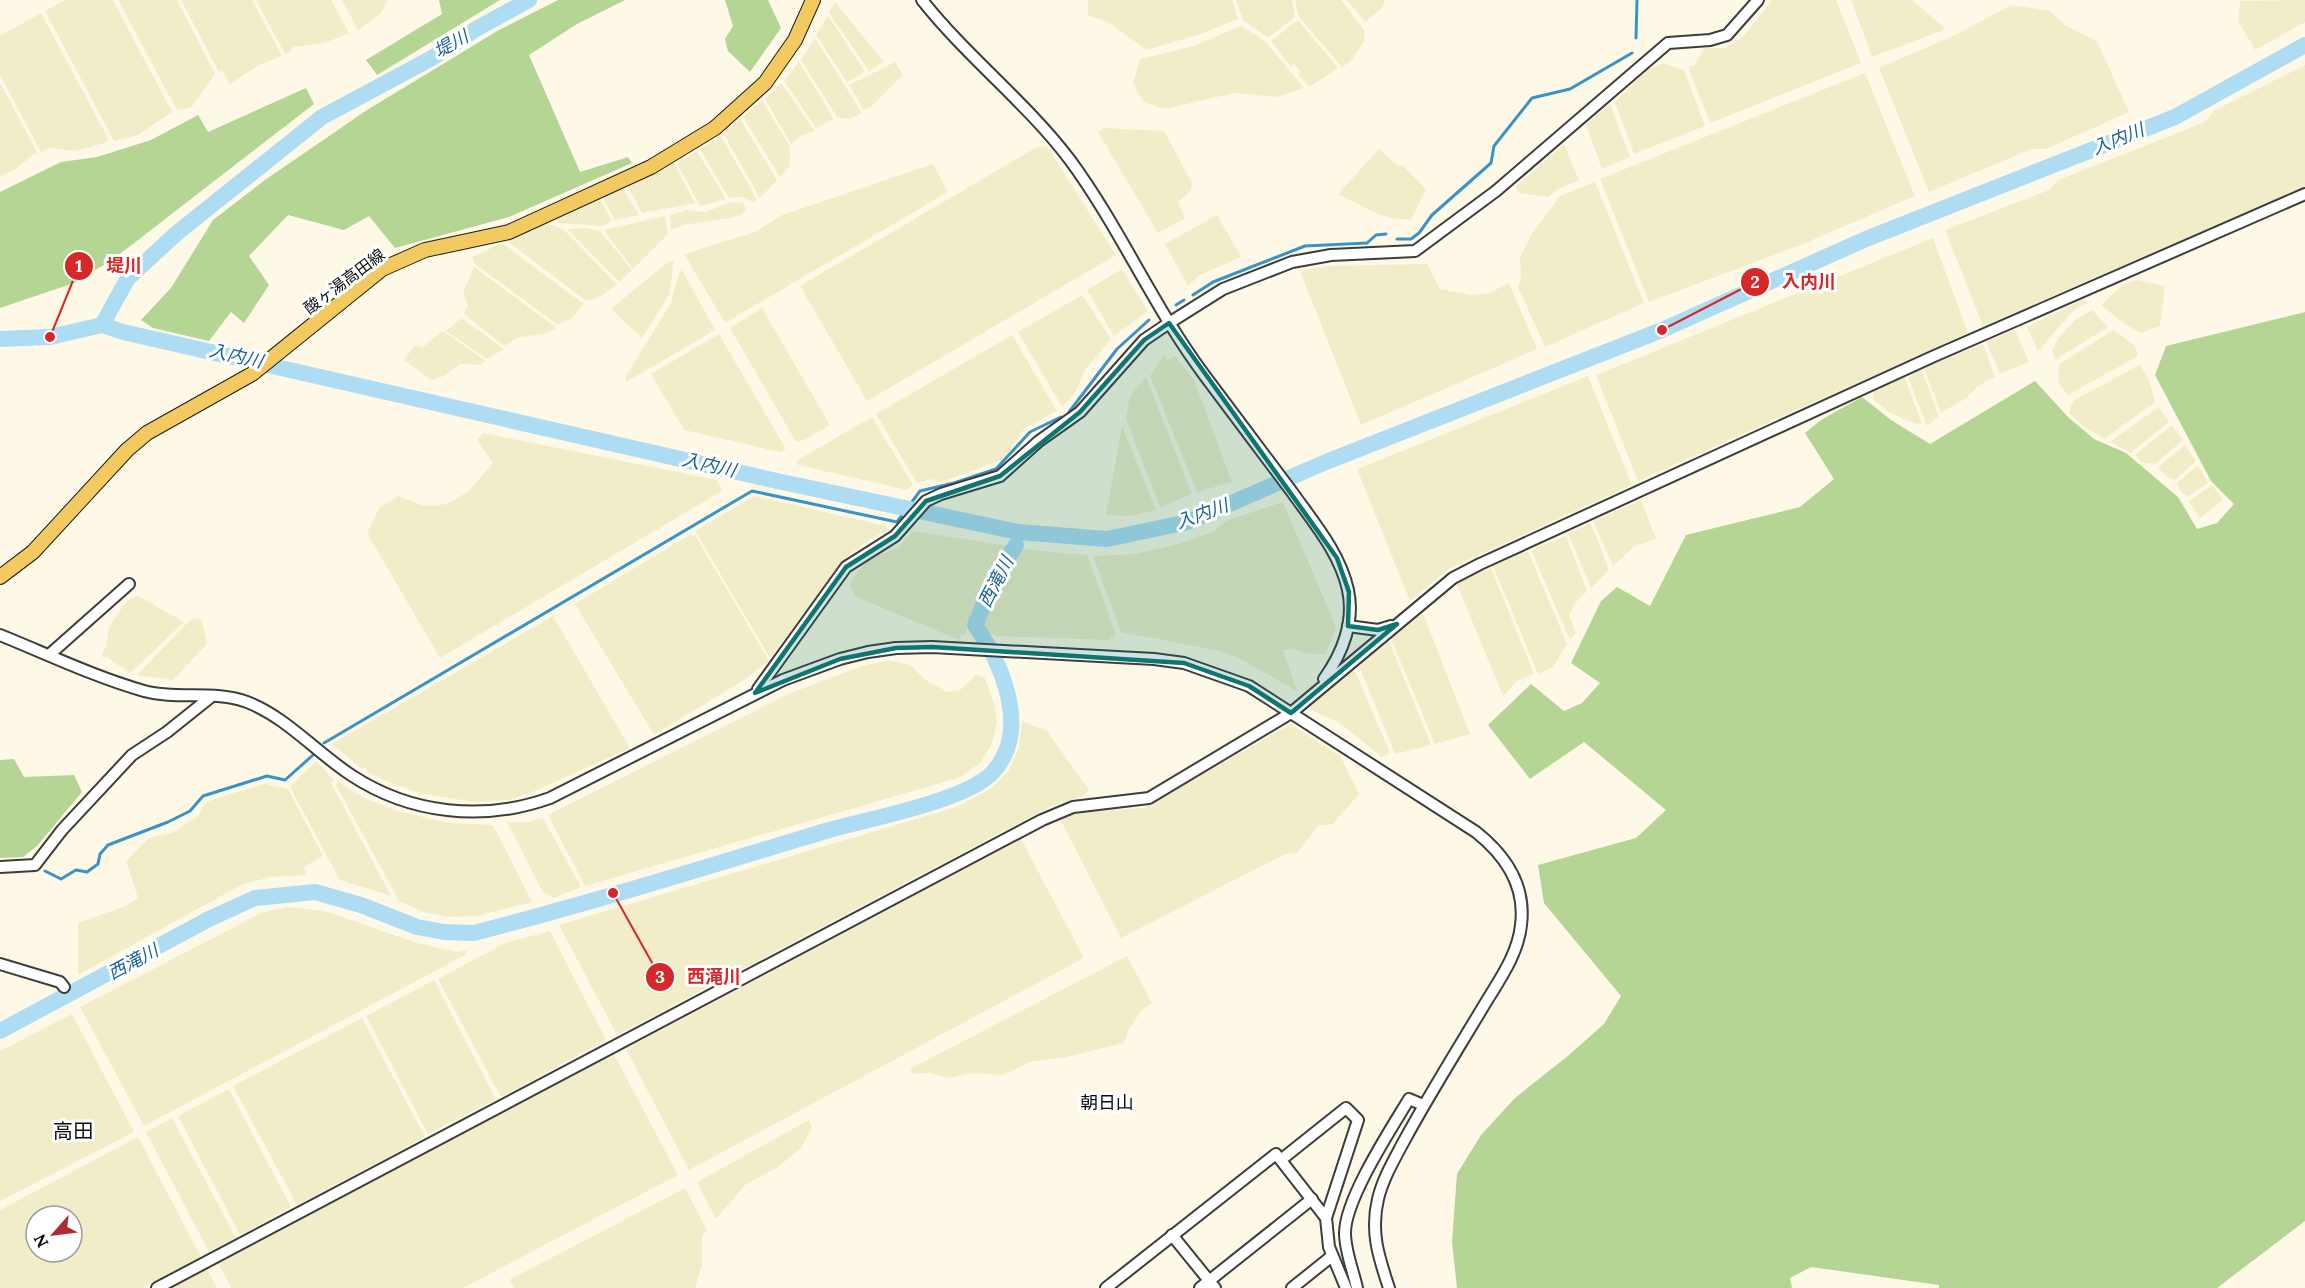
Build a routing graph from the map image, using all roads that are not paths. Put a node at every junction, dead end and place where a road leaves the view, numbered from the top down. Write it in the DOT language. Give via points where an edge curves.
graph roads {
  1 [pos="813,0"];
  2 [pos="922,0"];
  3 [pos="1758,0"];
  4 [pos="2305,194"];
  5 [pos="1169,323"];
  6 [pos="0,577"];
  7 [pos="129,584"];
  8 [pos="1397,624"];
  9 [pos="1348,626"];
  10 [pos="0,635"];
  11 [pos="50,655"];
  12 [pos="755,693"];
  13 [pos="1314,693"];
  14 [pos="212,696"];
  15 [pos="1291,713"];
  16 [pos="0,867"];
  17 [pos="0,964"];
  18 [pos="64,987"];
  19 [pos="1423,1105"];
  20 [pos="1282,1159"];
  21 [pos="1312,1199"];
  22 [pos="1326,1218"];
  23 [pos="1172,1235"];
  24 [pos="1332,1256"];
  25 [pos="1212,1284"];
  26 [pos="157,1288"];
  27 [pos="1106,1288"];
  28 [pos="1200,1288"];
  29 [pos="1292,1288"];
  30 [pos="1346,1288"];
  31 [pos="1357,1288"];
  32 [pos="1389,1288"];
  1 -- 6 [label="main road, 酸ヶ湯高田線" via="795,40 765,83 738,110 680,152 509,231 425,250 382,270 252,374 147,433 33,552"];
  2 -- 5 [label="street" via="1048,133 1071,163"];
  3 -- 5 [label="street" via="1727,35 1668,43 1496,191 1415,251 1331,255 1292,262 1223,289"];
  4 -- 8 [label="street" via="1932,357 1480,564 1453,578"];
  5 -- 9 [label="street" via="1337,558 1349,592"];
  5 -- 12 [label="street" via="1144,340 1080,412 1000,476 926,501 895,536 846,567"];
  7 -- 11 [label="street"];
  8 -- 9 [label="street" via="1378,630"];
  8 -- 13 [label="street"];
  9 -- 13 [label="street" via="1341,653"];
  10 -- 11 [label="street"];
  11 -- 14 [label="street" via="144,691"];
  12 -- 14 [label="street" via="550,798 472,813 435,809 387,794 351,775 260,708"];
  12 -- 15 [label="street" via="868,652 896,648 1005,650 1184,663 1249,686"];
  13 -- 15 [label="street"];
  14 -- 16 [label="street" via="132,755 34,866"];
  15 -- 19 [label="street" via="1476,832 1500,854 1516,884 1522,916 1516,949"];
  15 -- 26 [label="street" via="1149,798 1073,807 1042,820"];
  17 -- 18 [label="street" via="60,981"];
  19 -- 31 [label="street" via="1409,1099 1348,1216 1346,1244"];
  19 -- 32 [label="street" via="1384,1180 1376,1208 1376,1247"];
  20 -- 21 [label="street"];
  20 -- 22 [label="street" via="1346,1108 1358,1120"];
  20 -- 23 [label="street" via="1276,1154"];
  21 -- 22 [label="street"];
  21 -- 25 [label="street"];
  22 -- 24 [label="street"];
  23 -- 25 [label="street"];
  23 -- 27 [label="street"];
  24 -- 29 [label="street"];
  24 -- 30 [label="street"];
  25 -- 28 [label="street"];
}
